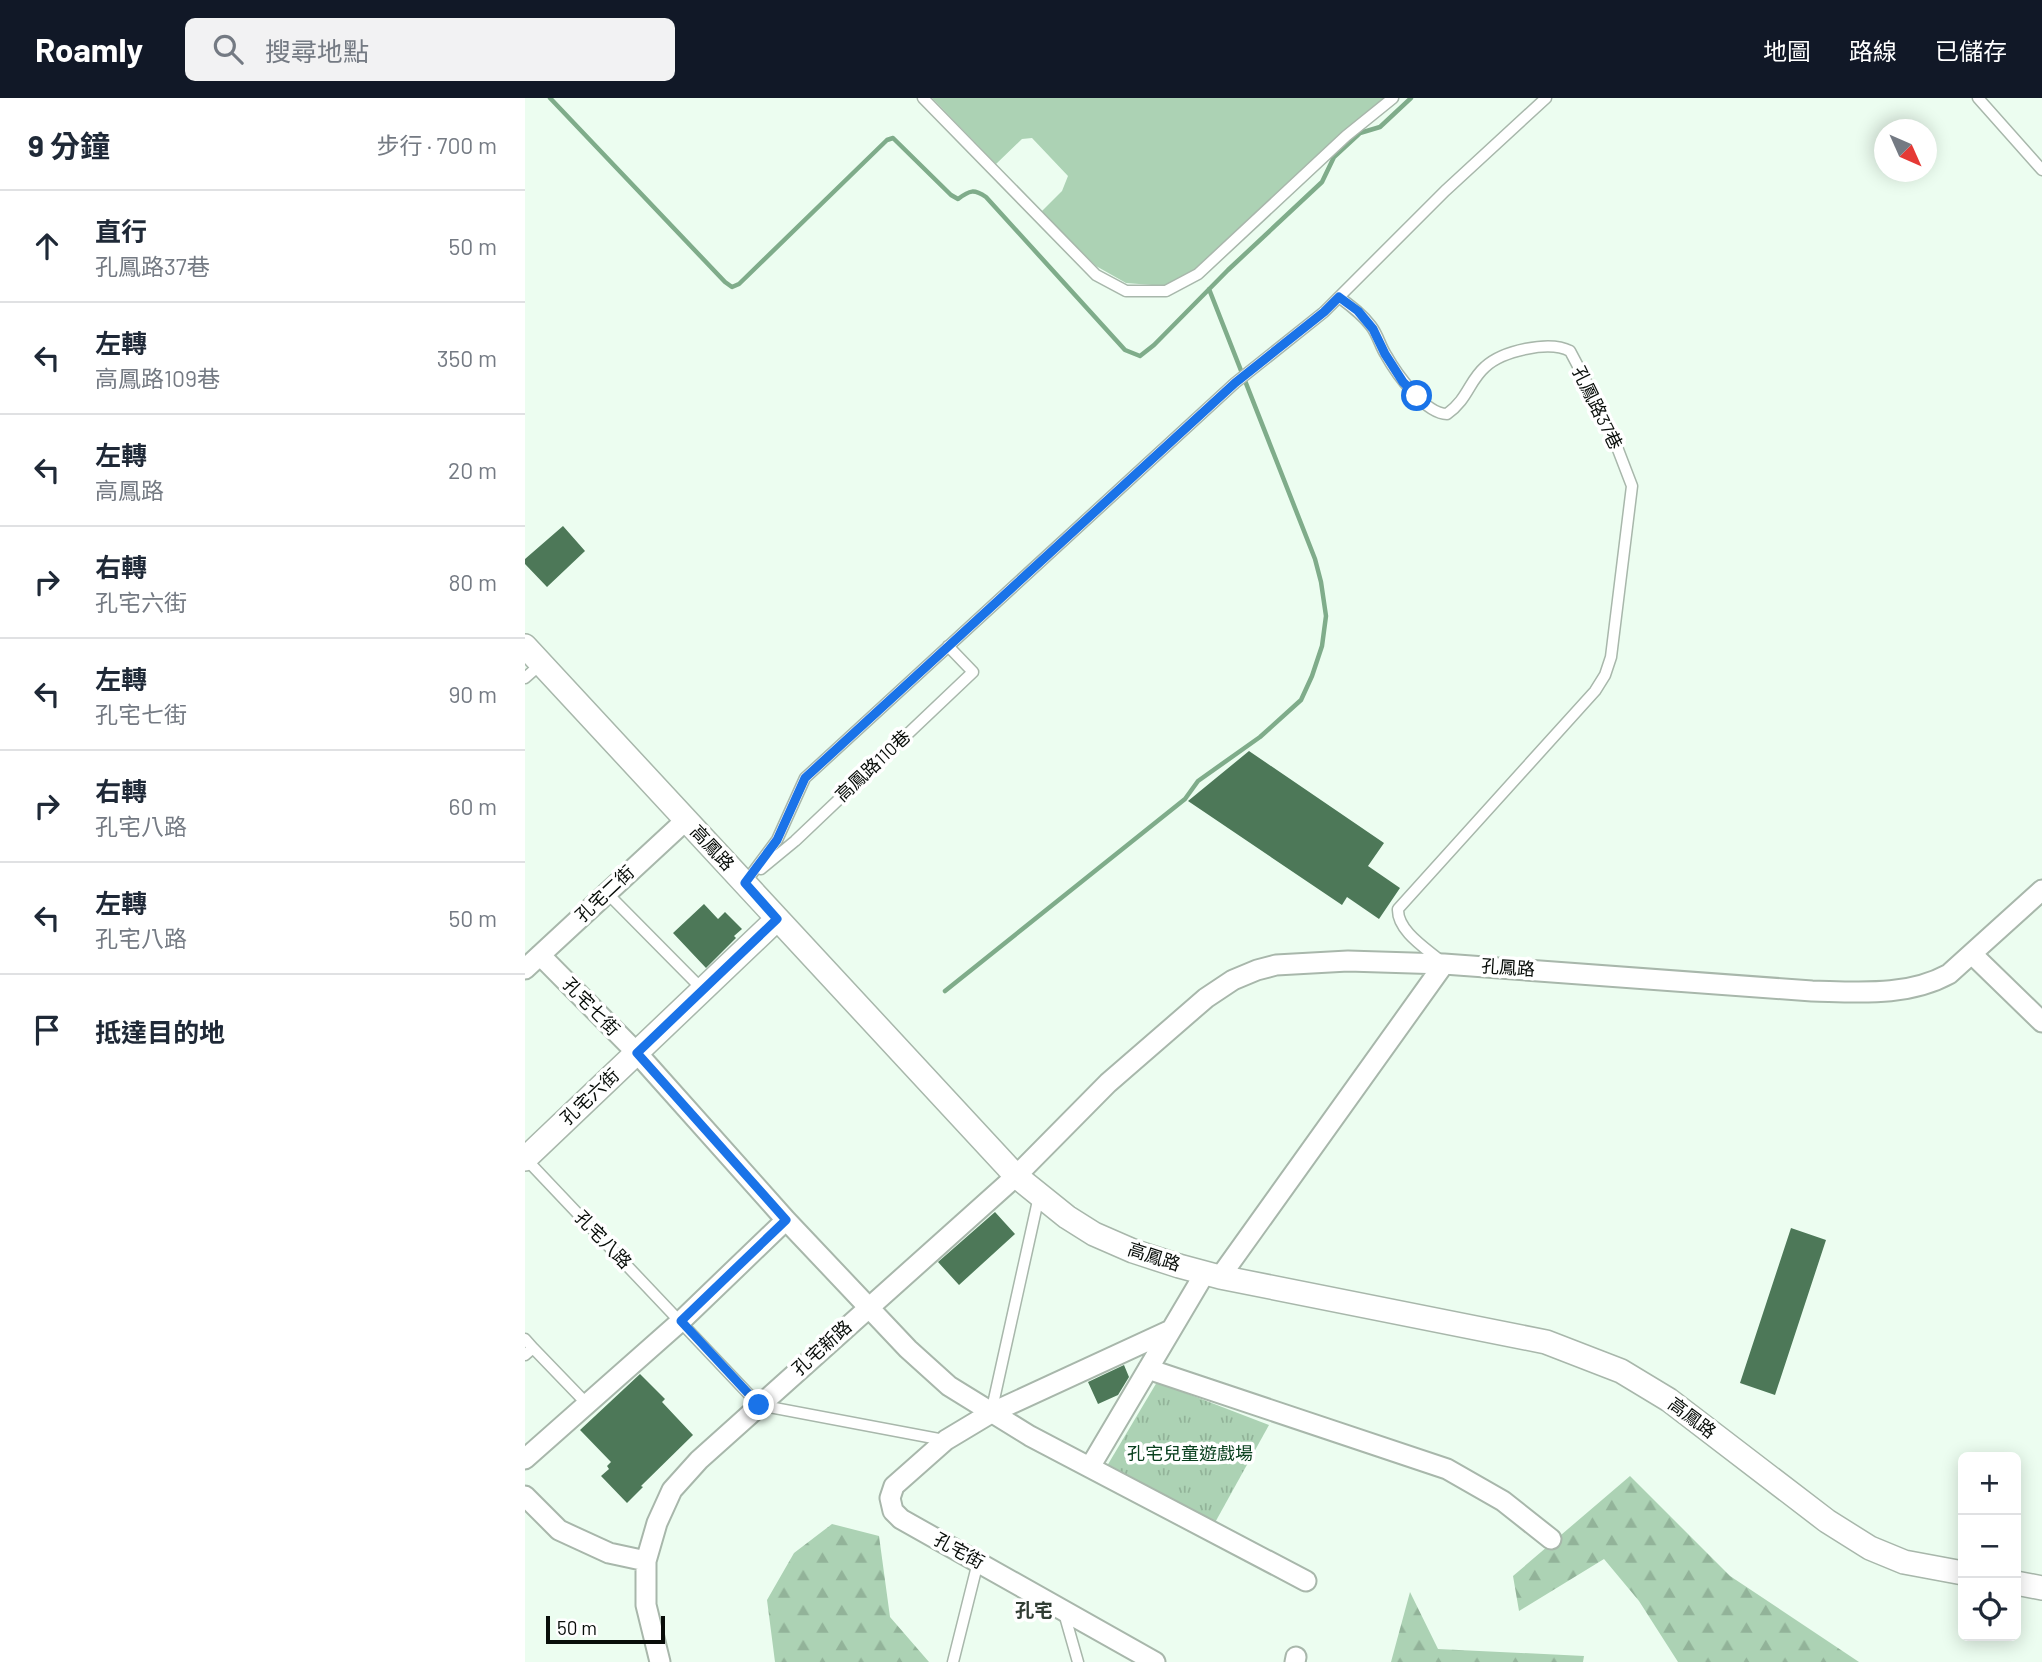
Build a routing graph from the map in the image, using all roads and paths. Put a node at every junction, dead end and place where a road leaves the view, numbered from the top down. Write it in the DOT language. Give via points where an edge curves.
graph roads {
  1 [pos="923,98"];
  2 [pos="1393,98"];
  3 [pos="1546,98"];
  4 [pos="1977,98"];
  5 [pos="2042,170"];
  6 [pos="1339,297"];
  7 [pos="525,646"];
  8 [pos="948,646"];
  9 [pos="533,671"];
  10 [pos="686,820"];
  11 [pos="745,883"];
  12 [pos="2042,890"];
  13 [pos="607,893"];
  14 [pos="777,919"];
  15 [pos="540,955"];
  16 [pos="1973,955"];
  17 [pos="1444,964"];
  18 [pos="525,969"];
  19 [pos="703,990"];
  20 [pos="2042,1022"];
  21 [pos="637,1053"];
  22 [pos="525,1158"];
  23 [pos="1016,1176"];
  24 [pos="1039,1196"];
  25 [pos="786,1220"];
  26 [pos="1212,1275"];
  27 [pos="868,1307"];
  28 [pos="681,1321"];
  29 [pos="1171,1330"];
  30 [pos="525,1339"];
  31 [pos="529,1351"];
  32 [pos="1148,1369"];
  33 [pos="588,1405"];
  34 [pos="759,1405"];
  35 [pos="991,1413"];
  36 [pos="946,1440"];
  37 [pos="525,1459"];
  38 [pos="1090,1467"];
  39 [pos="525,1496"];
  40 [pos="1551,1539"];
  41 [pos="646,1561"];
  42 [pos="978,1562"];
  43 [pos="1958,1572"];
  44 [pos="1306,1581"];
  45 [pos="2021,1584"];
  46 [pos="2042,1588"];
  47 [pos="1063,1609"];
  48 [pos="660,1662"];
  49 [pos="953,1662"];
  50 [pos="1079,1662"];
  51 [pos="1155,1662"];
  1 -- 2 [label="lane" via="1096,275 1126,291 1166,291 1198,274"];
  3 -- 6 [label="lane"];
  4 -- 5 [label="lane"];
  6 -- 8 [label="lane" via="1235,383"];
  6 -- 17 [label="lane, 孔鳳路37巷" via="1373,329 1403,382 1441,414 1454,409 1486,366 1500,357 1540,347 1570,351 1607,421 1632,486 1605,675 1398,909 1402,925"];
  7 -- 9 [label="street, 高鳳路"];
  8 -- 11 [label="lane" via="805,778 777,840"];
  8 -- 11 [label="lane, 高鳳路110巷" via="973,672"];
  9 -- 10 [label="street, 高鳳路"];
  10 -- 11 [label="street, 高鳳路"];
  10 -- 13 [label="street, 孔宅二街"];
  11 -- 14 [label="street, 高鳳路"];
  12 -- 16 [label="street, 孔鳳路"];
  13 -- 15 [label="street, 孔宅二街"];
  13 -- 19 [label="lane"];
  14 -- 19 [label="street, 孔宅六街"];
  14 -- 23 [label="street, 高鳳路"];
  15 -- 18 [label="street, 孔宅二街"];
  15 -- 21 [label="street, 孔宅七街"];
  16 -- 17 [label="street, 孔鳳路" via="1934,982 1867,992"];
  16 -- 20 [label="street"];
  17 -- 23 [label="street, 孔鳳路" via="1297,963 1257,970 1233,980 1108,1083"];
  17 -- 26 [label="street"];
  19 -- 21 [label="street, 孔宅六街"];
  21 -- 22 [label="street, 孔宅六街"];
  21 -- 25 [label="street, 孔宅七街"];
  22 -- 28 [label="lane, 孔宅八路"];
  23 -- 24 [label="street, 高鳳路"];
  23 -- 27 [label="street, 孔宅新路"];
  24 -- 26 [label="street, 高鳳路" via="1094,1234"];
  24 -- 35 [label="lane"];
  25 -- 27 [label="street, 孔宅七街"];
  25 -- 28 [label="street"];
  26 -- 29 [label="street"];
  26 -- 43 [label="street, 高鳳路" via="1546,1342 1584,1355 1669,1400 1850,1536 1888,1557"];
  27 -- 34 [label="street, 孔宅新路"];
  27 -- 35 [label="street" via="949,1386"];
  28 -- 33 [label="street"];
  28 -- 34 [label="lane, 孔宅八路"];
  29 -- 32 [label="street"];
  29 -- 35 [label="street, 孔宅街"];
  30 -- 31 [label="lane"];
  31 -- 33 [label="lane"];
  32 -- 38 [label="street"];
  32 -- 40 [label="street" via="1447,1469 1503,1501"];
  33 -- 37 [label="street"];
  34 -- 36 [label="lane"];
  34 -- 41 [label="street, 孔宅新路" via="672,1490"];
  35 -- 36 [label="street, 孔宅街"];
  35 -- 38 [label="street"];
  36 -- 42 [label="street, 孔宅街" via="894,1486 890,1498 893,1511"];
  38 -- 44 [label="street"];
  39 -- 41 [label="street" via="559,1530 609,1553"];
  41 -- 48 [label="street, 孔宅新路" via="646,1605"];
  42 -- 47 [label="street, 孔宅街"];
  42 -- 49 [label="lane"];
  45 -- 46 [label="street"];
  47 -- 50 [label="lane"];
  47 -- 51 [label="street, 孔宅街"];
}
